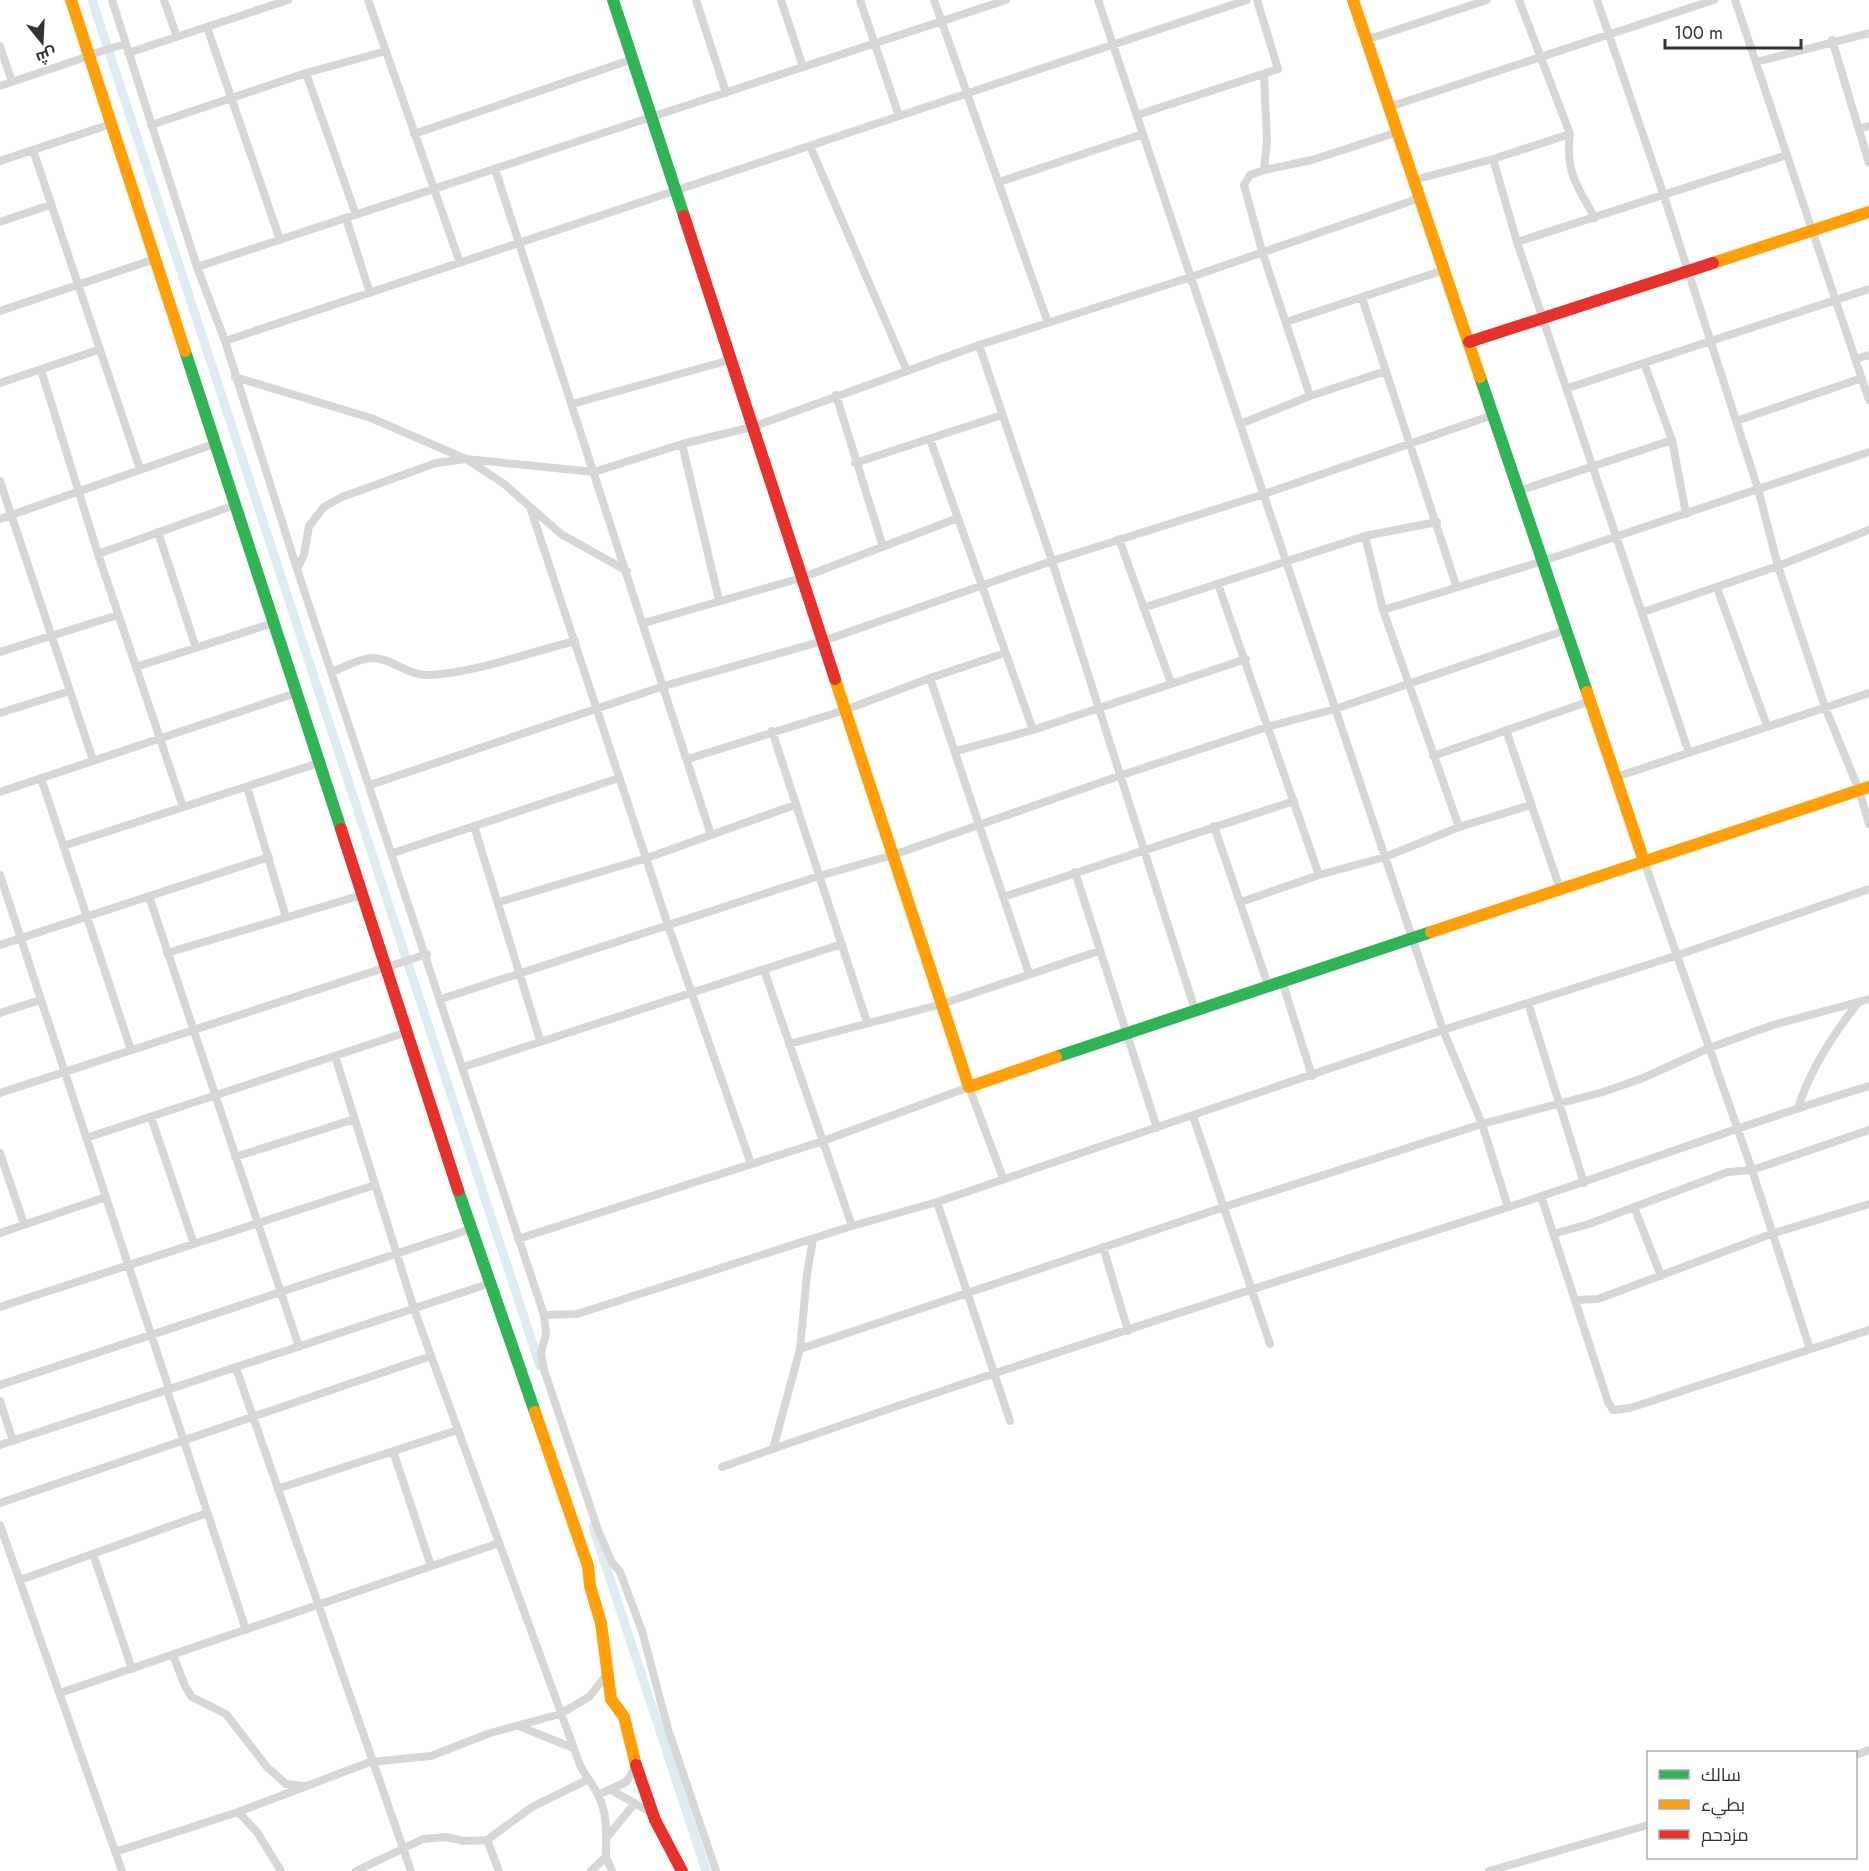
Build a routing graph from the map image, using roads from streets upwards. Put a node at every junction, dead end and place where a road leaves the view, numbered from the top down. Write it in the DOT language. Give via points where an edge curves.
graph roads {
  1 [pos="71,0"];
  2 [pos="112,0"];
  3 [pos="164,0"];
  4 [pos="286,0"];
  5 [pos="368,0"];
  6 [pos="613,0"];
  7 [pos="696,0"];
  8 [pos="781,0"];
  9 [pos="860,0"];
  10 [pos="934,0"];
  11 [pos="1006,0"];
  12 [pos="1098,0"];
  13 [pos="1247,0"];
  14 [pos="1257,0"];
  15 [pos="1353,0"];
  16 [pos="1487,0"];
  17 [pos="1519,0"];
  18 [pos="1598,0"];
  19 [pos="1714,0"];
  20 [pos="1735,0"];
  21 [pos="941,21"];
  22 [pos="207,27"];
  23 [pos="1869,33"];
  24 [pos="1610,34"];
  25 [pos="177,37"];
  26 [pos="1366,40"];
  27 [pos="1832,40"];
  28 [pos="874,44"];
  29 [pos="1112,45"];
  30 [pos="0,46"];
  31 [pos="126,47"];
  32 [pos="386,51"];
  33 [pos="89,56"];
  34 [pos="1539,56"];
  35 [pos="633,59"];
  36 [pos="1756,62"];
  37 [pos="803,67"];
  38 [pos="306,73"];
  39 [pos="1264,75"];
  40 [pos="12,82"];
  41 [pos="0,86"];
  42 [pos="726,93"];
  43 [pos="966,94"];
  44 [pos="231,98"];
  45 [pos="1389,107"];
  46 [pos="1137,115"];
  47 [pos="899,116"];
  48 [pos="652,117"];
  49 [pos="111,124"];
  50 [pos="152,125"];
  51 [pos="1869,126"];
  52 [pos="1859,129"];
  53 [pos="1398,132"];
  54 [pos="414,134"];
  55 [pos="1143,134"];
  56 [pos="1570,134"];
  57 [pos="810,146"];
  58 [pos="33,150"];
  59 [pos="1787,155"];
  60 [pos="1493,159"];
  61 [pos="0,161"];
  62 [pos="1869,163"];
  63 [pos="495,169"];
  64 [pos="1264,170"];
  65 [pos="1414,180"];
  66 [pos="999,182"];
  67 [pos="433,189"];
  68 [pos="676,191"];
  69 [pos="1664,193"];
  70 [pos="1420,198"];
  71 [pos="51,205"];
  72 [pos="1869,212"];
  73 [pos="356,215"];
  74 [pos="346,218"];
  75 [pos="1595,218"];
  76 [pos="0,222"];
  77 [pos="1812,231"];
  78 [pos="280,240"];
  79 [pos="1517,242"];
  80 [pos="521,243"];
  81 [pos="1262,251"];
  82 [pos="155,259"];
  83 [pos="460,263"];
  84 [pos="197,267"];
  85 [pos="1444,270"];
  86 [pos="1688,271"];
  87 [pos="1191,277"];
  88 [pos="77,285"];
  89 [pos="1869,289"];
  90 [pos="370,293"];
  91 [pos="1362,298"];
  92 [pos="1835,300"];
  93 [pos="0,311"];
  94 [pos="1543,317"];
  95 [pos="1286,322"];
  96 [pos="1048,323"];
  97 [pos="225,341"];
  98 [pos="1710,341"];
  99 [pos="1469,342"];
  100 [pos="979,345"];
  101 [pos="98,350"];
  102 [pos="1869,355"];
  103 [pos="1855,359"];
  104 [pos="730,360"];
  105 [pos="1644,363"];
  106 [pos="41,370"];
  107 [pos="907,370"];
  108 [pos="1386,371"];
  109 [pos="235,377"];
  110 [pos="1862,378"];
  111 [pos="0,383"];
  112 [pos="1568,388"];
  113 [pos="836,395"];
  114 [pos="1310,396"];
  115 [pos="1869,400"];
  116 [pos="572,404"];
  117 [pos="1002,415"];
  118 [pos="1493,415"];
  119 [pos="1736,421"];
  120 [pos="1240,424"];
  121 [pos="752,427"];
  122 [pos="930,439"];
  123 [pos="1672,440"];
  124 [pos="214,444"];
  125 [pos="682,444"];
  126 [pos="1412,444"];
  127 [pos="1869,452"];
  128 [pos="466,459"];
  129 [pos="855,464"];
  130 [pos="1593,466"];
  131 [pos="140,469"];
  132 [pos="594,472"];
  133 [pos="0,481"];
  134 [pos="1758,489"];
  135 [pos="79,491"];
  136 [pos="1519,491"];
  137 [pos="1263,494"];
  138 [pos="236,506"];
  139 [pos="530,507"];
  140 [pos="1686,514"];
  141 [pos="11,516"];
  142 [pos="958,518"];
  143 [pos="0,519"];
  144 [pos="1437,522"];
  145 [pos="1869,530"];
  146 [pos="158,532"];
  147 [pos="1365,536"];
  148 [pos="1617,536"];
  149 [pos="1119,539"];
  150 [pos="883,547"];
  151 [pos="98,554"];
  152 [pos="1052,561"];
  153 [pos="1543,561"];
  154 [pos="1286,562"];
  155 [pos="1778,567"];
  156 [pos="297,569"];
  157 [pos="627,571"];
  158 [pos="801,578"];
  159 [pos="1218,584"];
  160 [pos="981,585"];
  161 [pos="1456,585"];
  162 [pos="1717,588"];
  163 [pos="719,600"];
  164 [pos="1143,609"];
  165 [pos="1383,610"];
  166 [pos="1643,612"];
  167 [pos="118,615"];
  168 [pos="273,623"];
  169 [pos="644,623"];
  170 [pos="1566,630"];
  171 [pos="52,636"];
  172 [pos="575,641"];
  173 [pos="823,641"];
  174 [pos="196,648"];
  175 [pos="0,652"];
  176 [pos="1005,653"];
  177 [pos="1246,659"];
  178 [pos="136,667"];
  179 [pos="332,672"];
  180 [pos="930,678"];
  181 [pos="1171,683"];
  182 [pos="1409,683"];
  183 [pos="664,686"];
  184 [pos="70,691"];
  185 [pos="296,693"];
  186 [pos="1869,693"];
  187 [pos="1590,701"];
  188 [pos="1097,708"];
  189 [pos="1335,708"];
  190 [pos="1825,708"];
  191 [pos="597,710"];
  192 [pos="845,710"];
  193 [pos="0,713"];
  194 [pos="1767,726"];
  195 [pos="1267,727"];
  196 [pos="1033,730"];
  197 [pos="1506,730"];
  198 [pos="772,731"];
  199 [pos="160,738"];
  200 [pos="956,751"];
  201 [pos="1689,753"];
  202 [pos="1433,756"];
  203 [pos="688,759"];
  204 [pos="93,760"];
  205 [pos="319,763"];
  206 [pos="1119,776"];
  207 [pos="1616,777"];
  208 [pos="41,778"];
  209 [pos="619,778"];
  210 [pos="370,784"];
  211 [pos="247,787"];
  212 [pos="1864,788"];
  213 [pos="0,792"];
  214 [pos="1294,801"];
  215 [pos="795,805"];
  216 [pos="1531,805"];
  217 [pos="183,807"];
  218 [pos="978,824"];
  219 [pos="1869,824"];
  220 [pos="474,826"];
  221 [pos="1214,826"];
  222 [pos="1459,827"];
  223 [pos="711,835"];
  224 [pos="63,846"];
  225 [pos="1143,850"];
  226 [pos="393,853"];
  227 [pos="893,855"];
  228 [pos="269,857"];
  229 [pos="1385,857"];
  230 [pos="647,858"];
  231 [pos="1644,861"];
  232 [pos="1075,872"];
  233 [pos="0,875"];
  234 [pos="1319,875"];
  235 [pos="819,876"];
  236 [pos="1560,889"];
  237 [pos="1869,889"];
  238 [pos="362,895"];
  239 [pos="149,896"];
  240 [pos="1003,897"];
  241 [pos="499,902"];
  242 [pos="1241,902"];
  243 [pos="87,916"];
  244 [pos="286,917"];
  245 [pos="668,925"];
  246 [pos="1411,937"];
  247 [pos="20,938"];
  248 [pos="842,944"];
  249 [pos="0,945"];
  250 [pos="1099,951"];
  251 [pos="167,953"];
  252 [pos="427,954"];
  253 [pos="1675,957"];
  254 [pos="391,964"];
  255 [pos="765,970"];
  256 [pos="520,972"];
  257 [pos="1029,974"];
  258 [pos="1282,981"];
  259 [pos="1268,985"];
  260 [pos="692,994"];
  261 [pos="441,999"];
  262 [pos="1869,999"];
  263 [pos="40,1000"];
  264 [pos="1528,1003"];
  265 [pos="1858,1003"];
  266 [pos="942,1004"];
  267 [pos="1195,1010"];
  268 [pos="0,1013"];
  269 [pos="867,1022"];
  270 [pos="193,1030"];
  271 [pos="1443,1030"];
  272 [pos="407,1032"];
  273 [pos="1125,1033"];
  274 [pos="540,1040"];
  275 [pos="789,1044"];
  276 [pos="1709,1048"];
  277 [pos="131,1050"];
  278 [pos="335,1056"];
  279 [pos="463,1067"];
  280 [pos="64,1072"];
  281 [pos="1312,1076"];
  282 [pos="1869,1086"];
  283 [pos="969,1087"];
  284 [pos="0,1093"];
  285 [pos="214,1095"];
  286 [pos="1559,1104"];
  287 [pos="1798,1108"];
  288 [pos="1193,1116"];
  289 [pos="151,1117"];
  290 [pos="355,1119"];
  291 [pos="1482,1124"];
  292 [pos="1157,1128"];
  293 [pos="1736,1128"];
  294 [pos="1869,1130"];
  295 [pos="86,1138"];
  296 [pos="823,1141"];
  297 [pos="0,1153"];
  298 [pos="235,1157"];
  299 [pos="751,1164"];
  300 [pos="1752,1170"];
  301 [pos="1003,1178"];
  302 [pos="1584,1183"];
  303 [pos="375,1185"];
  304 [pos="1541,1196"];
  305 [pos="106,1197"];
  306 [pos="937,1202"];
  307 [pos="1869,1204"];
  308 [pos="1224,1207"];
  309 [pos="1508,1207"];
  310 [pos="1634,1208"];
  311 [pos="24,1224"];
  312 [pos="257,1224"];
  313 [pos="852,1226"];
  314 [pos="471,1229"];
  315 [pos="0,1233"];
  316 [pos="1554,1234"];
  317 [pos="1771,1234"];
  318 [pos="518,1239"];
  319 [pos="813,1239"];
  320 [pos="194,1244"];
  321 [pos="1103,1247"];
  322 [pos="397,1254"];
  323 [pos="129,1265"];
  324 [pos="1660,1276"];
  325 [pos="491,1283"];
  326 [pos="1251,1289"];
  327 [pos="280,1293"];
  328 [pos="967,1294"];
  329 [pos="1576,1300"];
  330 [pos="0,1307"];
  331 [pos="414,1309"];
  332 [pos="544,1315"];
  333 [pos="1869,1330"];
  334 [pos="1128,1331"];
  335 [pos="153,1337"];
  336 [pos="1270,1344"];
  337 [pos="299,1347"];
  338 [pos="800,1349"];
  339 [pos="1810,1349"];
  340 [pos="431,1356"];
  341 [pos="236,1368"];
  342 [pos="996,1375"];
  343 [pos="0,1385"];
  344 [pos="168,1390"];
  345 [pos="0,1401"];
  346 [pos="255,1418"];
  347 [pos="1010,1421"];
  348 [pos="458,1430"];
  349 [pos="13,1441"];
  350 [pos="183,1442"];
  351 [pos="0,1446"];
  352 [pos="773,1449"];
  353 [pos="393,1451"];
  354 [pos="722,1467"];
  355 [pos="280,1488"];
  356 [pos="0,1503"];
  357 [pos="207,1513"];
  358 [pos="0,1526"];
  359 [pos="499,1543"];
  360 [pos="93,1554"];
  361 [pos="431,1566"];
  362 [pos="20,1580"];
  363 [pos="321,1606"];
  364 [pos="246,1629"];
  365 [pos="173,1654"];
  366 [pos="132,1669"];
  367 [pos="608,1673"];
  368 [pos="60,1693"];
  369 [pos="560,1713"];
  370 [pos="520,1726"];
  371 [pos="573,1748"];
  372 [pos="373,1761"];
  373 [pos="636,1767"];
  374 [pos="586,1780"];
  375 [pos="304,1786"];
  376 [pos="612,1790"];
  377 [pos="598,1795"];
  378 [pos="635,1803"];
  379 [pos="238,1812"];
  380 [pos="652,1813"];
  381 [pos="1647,1825"];
  382 [pos="606,1838"];
  383 [pos="487,1840"];
  384 [pos="404,1850"];
  385 [pos="115,1852"];
  386 [pos="606,1857"];
  387 [pos="122,1871"];
  388 [pos="281,1871"];
  389 [pos="356,1871"];
  390 [pos="411,1871"];
  391 [pos="499,1871"];
  392 [pos="593,1871"];
  393 [pos="612,1871"];
  394 [pos="682,1871"];
  395 [pos="716,1871"];
  396 [pos="1489,1871"];
  1 -- 33 [label="street"];
  2 -- 31 [label="street"];
  3 -- 25 [label="street"];
  4 -- 22 [label="street"];
  5 -- 32 [label="street"];
  6 -- 35 [label="street"];
  7 -- 42 [label="street"];
  8 -- 37 [label="street"];
  9 -- 28 [label="street"];
  10 -- 21 [label="street"];
  11 -- 21 [label="street"];
  12 -- 29 [label="street"];
  13 -- 29 [label="street"];
  14 -- 39 [label="street" via="1278,66"];
  15 -- 26 [label="street"];
  16 -- 26 [label="street"];
  17 -- 34 [label="street"];
  18 -- 24 [label="street"];
  19 -- 24 [label="street"];
  20 -- 36 [label="street"];
  21 -- 28 [label="street"];
  21 -- 43 [label="street"];
  22 -- 25 [label="street"];
  22 -- 44 [label="street"];
  23 -- 27 [label="street"];
  24 -- 34 [label="street"];
  24 -- 69 [label="street"];
  25 -- 31 [label="street"];
  26 -- 45 [label="street"];
  27 -- 36 [label="street"];
  27 -- 52 [label="street"];
  28 -- 37 [label="street"];
  28 -- 47 [label="street"];
  29 -- 43 [label="street"];
  29 -- 46 [label="street"];
  30 -- 40 [label="street"];
  31 -- 33 [label="street"];
  31 -- 50 [label="street"];
  32 -- 38 [label="street"];
  32 -- 54 [label="street"];
  33 -- 40 [label="street"];
  33 -- 49 [label="street"];
  34 -- 45 [label="street"];
  34 -- 56 [label="street"];
  35 -- 48 [label="street"];
  35 -- 54 [label="street"];
  36 -- 59 [label="street"];
  37 -- 42 [label="street"];
  38 -- 44 [label="street"];
  38 -- 73 [label="street"];
  39 -- 46 [label="street"];
  39 -- 64 [label="street"];
  40 -- 41 [label="street"];
  42 -- 48 [label="street"];
  43 -- 47 [label="street"];
  43 -- 66 [label="street"];
  44 -- 50 [label="street"];
  44 -- 78 [label="street"];
  45 -- 53 [label="street"];
  46 -- 55 [label="street"];
  47 -- 57 [label="street"];
  48 -- 63 [label="street"];
  48 -- 68 [label="street"];
  49 -- 58 [label="street"];
  49 -- 82 [label="street"];
  50 -- 84 [label="street"];
  51 -- 52 [label="street"];
  52 -- 62 [label="street"];
  53 -- 64 [label="street" via="1312,160"];
  53 -- 65 [label="street"];
  54 -- 67 [label="street"];
  55 -- 66 [label="street"];
  55 -- 87 [label="street"];
  56 -- 60 [label="street"];
  56 -- 75 [label="street" via="1568,153 1574,182"];
  57 -- 68 [label="street"];
  57 -- 107 [label="street"];
  58 -- 61 [label="street"];
  58 -- 71 [label="street"];
  59 -- 69 [label="street"];
  59 -- 77 [label="street"];
  60 -- 65 [label="street"];
  60 -- 79 [label="street"];
  63 -- 67 [label="street"];
  63 -- 80 [label="street"];
  64 -- 81 [label="street" via="1250,176 1244,185"];
  65 -- 70 [label="street"];
  66 -- 96 [label="street"];
  67 -- 73 [label="street"];
  67 -- 83 [label="street"];
  68 -- 80 [label="street"];
  68 -- 104 [label="street"];
  69 -- 75 [label="street"];
  69 -- 86 [label="street"];
  70 -- 81 [label="street"];
  70 -- 85 [label="street"];
  71 -- 76 [label="street"];
  71 -- 88 [label="street"];
  72 -- 77 [label="street"];
  73 -- 74 [label="street"];
  74 -- 78 [label="street"];
  74 -- 90 [label="street"];
  75 -- 79 [label="street"];
  77 -- 86 [label="street"];
  77 -- 92 [label="street"];
  78 -- 84 [label="street"];
  79 -- 94 [label="street"];
  80 -- 83 [label="street"];
  80 -- 116 [label="street"];
  81 -- 87 [label="street"];
  81 -- 95 [label="street"];
  82 -- 88 [label="street"];
  82 -- 124 [label="street"];
  83 -- 90 [label="street"];
  84 -- 97 [label="street"];
  85 -- 91 [label="street"];
  85 -- 99 [label="street"];
  86 -- 94 [label="street"];
  86 -- 98 [label="street"];
  87 -- 96 [label="street"];
  87 -- 120 [label="street"];
  88 -- 93 [label="street"];
  88 -- 101 [label="street"];
  89 -- 92 [label="street"];
  90 -- 97 [label="street"];
  91 -- 95 [label="street"];
  91 -- 108 [label="street"];
  92 -- 98 [label="street"];
  92 -- 103 [label="street"];
  94 -- 99 [label="street"];
  94 -- 112 [label="street"];
  95 -- 114 [label="street"];
  96 -- 100 [label="street"];
  97 -- 109 [label="street"];
  98 -- 105 [label="street"];
  98 -- 119 [label="street"];
  99 -- 118 [label="street"];
  100 -- 107 [label="street"];
  100 -- 117 [label="street"];
  101 -- 106 [label="street"];
  101 -- 131 [label="street"];
  102 -- 103 [label="street"];
  103 -- 110 [label="street"];
  104 -- 116 [label="street"];
  104 -- 121 [label="street"];
  105 -- 112 [label="street"];
  105 -- 123 [label="street"];
  106 -- 111 [label="street"];
  106 -- 135 [label="street"];
  107 -- 113 [label="street"];
  108 -- 114 [label="street"];
  108 -- 126 [label="street"];
  109 -- 128 [label="street" via="371,418"];
  109 -- 156 [label="street"];
  110 -- 115 [label="street"];
  110 -- 119 [label="street"];
  112 -- 130 [label="street"];
  113 -- 121 [label="street"];
  113 -- 129 [label="street"];
  114 -- 120 [label="street"];
  116 -- 132 [label="street"];
  117 -- 122 [label="street"];
  117 -- 152 [label="street"];
  118 -- 126 [label="street"];
  118 -- 136 [label="street"];
  119 -- 134 [label="street"];
  120 -- 137 [label="street"];
  121 -- 125 [label="street"];
  121 -- 158 [label="street"];
  122 -- 129 [label="street"];
  122 -- 142 [label="street"];
  123 -- 130 [label="street"];
  123 -- 140 [label="street"];
  124 -- 131 [label="street"];
  124 -- 138 [label="street"];
  125 -- 132 [label="street"];
  125 -- 163 [label="street"];
  126 -- 137 [label="street"];
  126 -- 144 [label="street"];
  127 -- 134 [label="street"];
  128 -- 132 [label="street"];
  128 -- 139 [label="street"];
  128 -- 156 [label="street" via="436,463 324,507 309,526"];
  129 -- 150 [label="street"];
  130 -- 136 [label="street"];
  130 -- 148 [label="street"];
  131 -- 135 [label="street"];
  132 -- 157 [label="street"];
  133 -- 141 [label="street"];
  134 -- 140 [label="street"];
  134 -- 155 [label="street"];
  135 -- 141 [label="street"];
  135 -- 151 [label="street"];
  136 -- 153 [label="street"];
  137 -- 149 [label="street"];
  137 -- 154 [label="street"];
  138 -- 146 [label="street"];
  138 -- 168 [label="street"];
  139 -- 157 [label="street" via="561,534"];
  139 -- 172 [label="street"];
  140 -- 148 [label="street"];
  141 -- 143 [label="street"];
  141 -- 171 [label="street"];
  142 -- 150 [label="street"];
  142 -- 160 [label="street"];
  144 -- 147 [label="street"];
  144 -- 161 [label="street"];
  145 -- 155 [label="street"];
  146 -- 151 [label="street"];
  146 -- 174 [label="street"];
  147 -- 154 [label="street"];
  147 -- 165 [label="street"];
  148 -- 153 [label="street"];
  148 -- 166 [label="street"];
  149 -- 152 [label="street"];
  149 -- 164 [label="street"];
  150 -- 158 [label="street"];
  151 -- 167 [label="street"];
  152 -- 160 [label="street"];
  152 -- 188 [label="street"];
  153 -- 161 [label="street"];
  153 -- 170 [label="street"];
  154 -- 159 [label="street"];
  154 -- 189 [label="street"];
  155 -- 162 [label="street"];
  155 -- 190 [label="street"];
  156 -- 179 [label="street"];
  157 -- 169 [label="street"];
  158 -- 163 [label="street"];
  158 -- 173 [label="street"];
  159 -- 164 [label="street"];
  159 -- 177 [label="street"];
  160 -- 173 [label="street"];
  160 -- 176 [label="street"];
  161 -- 165 [label="street"];
  162 -- 166 [label="street"];
  162 -- 194 [label="street"];
  163 -- 169 [label="street"];
  164 -- 181 [label="street"];
  165 -- 182 [label="street"];
  166 -- 201 [label="street"];
  167 -- 171 [label="street"];
  167 -- 178 [label="street"];
  168 -- 174 [label="street"];
  168 -- 185 [label="street"];
  169 -- 183 [label="street"];
  170 -- 182 [label="street"];
  170 -- 187 [label="street"];
  171 -- 175 [label="street"];
  171 -- 184 [label="street"];
  172 -- 179 [label="street" via="436,674 414,674 379,658 368,658"];
  172 -- 191 [label="street"];
  173 -- 183 [label="street"];
  173 -- 192 [label="street"];
  174 -- 178 [label="street"];
  176 -- 180 [label="street"];
  176 -- 196 [label="street"];
  177 -- 181 [label="street"];
  177 -- 195 [label="street"];
  178 -- 199 [label="street"];
  179 -- 210 [label="street"];
  180 -- 192 [label="street"];
  180 -- 200 [label="street"];
  181 -- 188 [label="street"];
  182 -- 189 [label="street"];
  182 -- 202 [label="street"];
  183 -- 191 [label="street"];
  183 -- 203 [label="street"];
  184 -- 193 [label="street"];
  184 -- 204 [label="street"];
  185 -- 199 [label="street"];
  185 -- 205 [label="street"];
  186 -- 190 [label="street"];
  187 -- 197 [label="street"];
  187 -- 207 [label="street"];
  188 -- 196 [label="street"];
  188 -- 206 [label="street"];
  189 -- 195 [label="street"];
  189 -- 229 [label="street"];
  190 -- 194 [label="street"];
  190 -- 212 [label="street"];
  191 -- 209 [label="street"];
  191 -- 210 [label="street"];
  192 -- 198 [label="street"];
  192 -- 227 [label="street"];
  194 -- 201 [label="street"];
  195 -- 206 [label="street"];
  195 -- 214 [label="street"];
  196 -- 200 [label="street"];
  197 -- 202 [label="street"];
  197 -- 216 [label="street"];
  198 -- 203 [label="street"];
  198 -- 215 [label="street"];
  199 -- 204 [label="street"];
  199 -- 217 [label="street"];
  200 -- 218 [label="street"];
  201 -- 207 [label="street"];
  202 -- 222 [label="street"];
  203 -- 223 [label="street"];
  204 -- 208 [label="street"];
  205 -- 211 [label="street"];
  205 -- 238 [label="street"];
  206 -- 218 [label="street"];
  206 -- 225 [label="street"];
  207 -- 231 [label="street"];
  208 -- 213 [label="street"];
  208 -- 224 [label="street"];
  209 -- 220 [label="street"];
  209 -- 230 [label="street"];
  210 -- 226 [label="street"];
  211 -- 217 [label="street"];
  211 -- 228 [label="street"];
  212 -- 219 [label="street"];
  212 -- 231 [label="street"];
  214 -- 221 [label="street"];
  214 -- 234 [label="street"];
  215 -- 223 [label="street"];
  215 -- 235 [label="street"];
  216 -- 222 [label="street"];
  216 -- 236 [label="street"];
  217 -- 224 [label="street"];
  218 -- 227 [label="street"];
  218 -- 240 [label="street"];
  220 -- 226 [label="street"];
  220 -- 241 [label="street"];
  221 -- 225 [label="street"];
  221 -- 242 [label="street"];
  222 -- 229 [label="street"];
  223 -- 230 [label="street"];
  224 -- 243 [label="street"];
  225 -- 232 [label="street"];
  225 -- 267 [label="street"];
  226 -- 252 [label="street"];
  227 -- 235 [label="street"];
  227 -- 266 [label="street"];
  228 -- 239 [label="street"];
  228 -- 244 [label="street"];
  229 -- 234 [label="street"];
  229 -- 246 [label="street"];
  230 -- 241 [label="street"];
  230 -- 245 [label="street"];
  231 -- 236 [label="street"];
  231 -- 253 [label="street"];
  232 -- 240 [label="street"];
  232 -- 250 [label="street"];
  233 -- 247 [label="street"];
  234 -- 242 [label="street"];
  235 -- 245 [label="street"];
  235 -- 248 [label="street"];
  236 -- 246 [label="street"];
  237 -- 253 [label="street"];
  238 -- 244 [label="street"];
  238 -- 254 [label="street"];
  239 -- 243 [label="street"];
  239 -- 251 [label="street"];
  240 -- 257 [label="street"];
  241 -- 256 [label="street"];
  242 -- 259 [label="street"];
  243 -- 247 [label="street"];
  243 -- 277 [label="street"];
  244 -- 251 [label="street"];
  245 -- 256 [label="street"];
  245 -- 260 [label="street"];
  246 -- 258 [label="street"];
  246 -- 271 [label="street"];
  247 -- 249 [label="street"];
  247 -- 263 [label="street"];
  248 -- 255 [label="street"];
  248 -- 269 [label="street"];
  250 -- 257 [label="street"];
  250 -- 273 [label="street"];
  251 -- 270 [label="street"];
  252 -- 254 [label="street"];
  252 -- 261 [label="street"];
  253 -- 264 [label="street"];
  253 -- 276 [label="street"];
  254 -- 270 [label="street"];
  254 -- 272 [label="street"];
  255 -- 260 [label="street"];
  255 -- 275 [label="street"];
  256 -- 261 [label="street"];
  256 -- 274 [label="street"];
  257 -- 266 [label="street"];
  258 -- 259 [label="street"];
  258 -- 281 [label="street"];
  259 -- 267 [label="street"];
  260 -- 274 [label="street"];
  260 -- 299 [label="street"];
  261 -- 279 [label="street"];
  262 -- 265 [label="street"];
  263 -- 268 [label="street"];
  263 -- 280 [label="street"];
  264 -- 271 [label="street"];
  264 -- 286 [label="street"];
  265 -- 276 [label="street" via="1773,1025"];
  265 -- 287 [label="street" via="1832,1039"];
  266 -- 269 [label="street"];
  266 -- 283 [label="street"];
  267 -- 273 [label="street"];
  269 -- 275 [label="street"];
  270 -- 277 [label="street"];
  270 -- 285 [label="street"];
  271 -- 281 [label="street"];
  271 -- 291 [label="street"];
  272 -- 278 [label="street"];
  272 -- 314 [label="street"];
  273 -- 283 [label="street"];
  273 -- 292 [label="street"];
  274 -- 279 [label="street"];
  275 -- 296 [label="street"];
  276 -- 286 [label="street" via="1643,1078"];
  276 -- 293 [label="street"];
  277 -- 280 [label="street"];
  278 -- 285 [label="street"];
  278 -- 290 [label="street"];
  279 -- 318 [label="street"];
  280 -- 284 [label="street"];
  280 -- 295 [label="street"];
  281 -- 288 [label="street"];
  282 -- 287 [label="street"];
  283 -- 296 [label="street"];
  283 -- 301 [label="street"];
  285 -- 289 [label="street"];
  285 -- 298 [label="street"];
  286 -- 291 [label="street"];
  286 -- 302 [label="street"];
  287 -- 293 [label="street"];
  288 -- 292 [label="street"];
  288 -- 308 [label="street"];
  289 -- 295 [label="street"];
  289 -- 320 [label="street"];
  290 -- 298 [label="street"];
  290 -- 303 [label="street"];
  291 -- 308 [label="street"];
  291 -- 309 [label="street"];
  292 -- 301 [label="street"];
  293 -- 300 [label="street"];
  293 -- 302 [label="street"];
  294 -- 300 [label="street"];
  295 -- 305 [label="street"];
  296 -- 299 [label="street"];
  296 -- 313 [label="street"];
  297 -- 311 [label="street"];
  298 -- 312 [label="street"];
  299 -- 318 [label="street"];
  300 -- 310 [label="street" via="1728,1172"];
  300 -- 317 [label="street"];
  301 -- 306 [label="street"];
  302 -- 304 [label="street"];
  303 -- 312 [label="street"];
  303 -- 322 [label="street"];
  304 -- 309 [label="street"];
  304 -- 316 [label="street"];
  305 -- 311 [label="street"];
  305 -- 323 [label="street"];
  306 -- 313 [label="street"];
  306 -- 328 [label="street"];
  307 -- 317 [label="street"];
  308 -- 321 [label="street"];
  308 -- 326 [label="street"];
  309 -- 326 [label="street"];
  310 -- 316 [label="street"];
  310 -- 324 [label="street"];
  311 -- 315 [label="street"];
  312 -- 320 [label="street"];
  312 -- 327 [label="street"];
  313 -- 319 [label="street"];
  314 -- 322 [label="street"];
  314 -- 325 [label="street"];
  316 -- 329 [label="street"];
  317 -- 324 [label="street"];
  317 -- 339 [label="street"];
  318 -- 332 [label="street"];
  319 -- 332 [label="street" via="577,1314"];
  319 -- 338 [label="street"];
  320 -- 323 [label="street"];
  321 -- 328 [label="street"];
  321 -- 334 [label="street"];
  322 -- 327 [label="street"];
  322 -- 331 [label="street"];
  323 -- 330 [label="street"];
  323 -- 335 [label="street"];
  324 -- 329 [label="street" via="1598,1299"];
  325 -- 331 [label="street"];
  325 -- 367 [label="street" via="588,1566"];
  326 -- 334 [label="street"];
  326 -- 336 [label="street"];
  327 -- 335 [label="street"];
  327 -- 337 [label="street"];
  328 -- 338 [label="street"];
  328 -- 342 [label="street"];
  329 -- 339 [label="street" via="1608,1402 1618,1411"];
  331 -- 337 [label="street"];
  331 -- 340 [label="street"];
  332 -- 395 [label="street" via="544,1370 598,1530 620,1572 642,1631 668,1729"];
  333 -- 339 [label="street"];
  334 -- 342 [label="street"];
  335 -- 343 [label="street"];
  335 -- 344 [label="street"];
  337 -- 341 [label="street"];
  338 -- 352 [label="street"];
  340 -- 346 [label="street"];
  340 -- 348 [label="street"];
  341 -- 344 [label="street"];
  341 -- 346 [label="street"];
  342 -- 347 [label="street"];
  342 -- 352 [label="street"];
  344 -- 349 [label="street"];
  344 -- 350 [label="street"];
  345 -- 349 [label="street"];
  346 -- 350 [label="street"];
  346 -- 355 [label="street"];
  348 -- 353 [label="street"];
  348 -- 359 [label="street"];
  349 -- 351 [label="street"];
  350 -- 356 [label="street"];
  350 -- 357 [label="street"];
  352 -- 354 [label="street"];
  353 -- 355 [label="street"];
  353 -- 361 [label="street"];
  355 -- 363 [label="street"];
  357 -- 360 [label="street"];
  357 -- 364 [label="street"];
  358 -- 362 [label="street"];
  359 -- 361 [label="street"];
  359 -- 369 [label="street"];
  360 -- 362 [label="street"];
  360 -- 366 [label="street"];
  361 -- 363 [label="street"];
  362 -- 368 [label="street"];
  363 -- 364 [label="street"];
  363 -- 372 [label="street"];
  364 -- 365 [label="street"];
  365 -- 366 [label="street"];
  365 -- 375 [label="street" via="192,1697 226,1714 267,1767 286,1784"];
  366 -- 368 [label="street"];
  367 -- 369 [label="street" via="589,1697"];
  367 -- 373 [label="street" via="611,1699 624,1717"];
  368 -- 385 [label="street"];
  369 -- 370 [label="street"];
  369 -- 371 [label="street"];
  370 -- 371 [label="street"];
  370 -- 372 [label="street" via="423,1758"];
  371 -- 374 [label="street"];
  372 -- 375 [label="street"];
  372 -- 384 [label="street"];
  373 -- 376 [label="street" via="626,1782"];
  373 -- 380 [label="street"];
  374 -- 377 [label="street"];
  374 -- 383 [label="street" via="532,1807"];
  375 -- 379 [label="street"];
  376 -- 377 [label="street"];
  376 -- 378 [label="street"];
  377 -- 382 [label="street" via="607,1822"];
  378 -- 380 [label="street"];
  378 -- 382 [label="street"];
  379 -- 385 [label="street"];
  379 -- 388 [label="street" via="257,1832"];
  380 -- 394 [label="street"];
  381 -- 396 [label="street"];
  382 -- 386 [label="street"];
  383 -- 384 [label="street" via="423,1839"];
  383 -- 391 [label="street"];
  384 -- 389 [label="street"];
  384 -- 390 [label="street"];
  385 -- 387 [label="street"];
  386 -- 392 [label="street"];
  386 -- 393 [label="street"];
}
